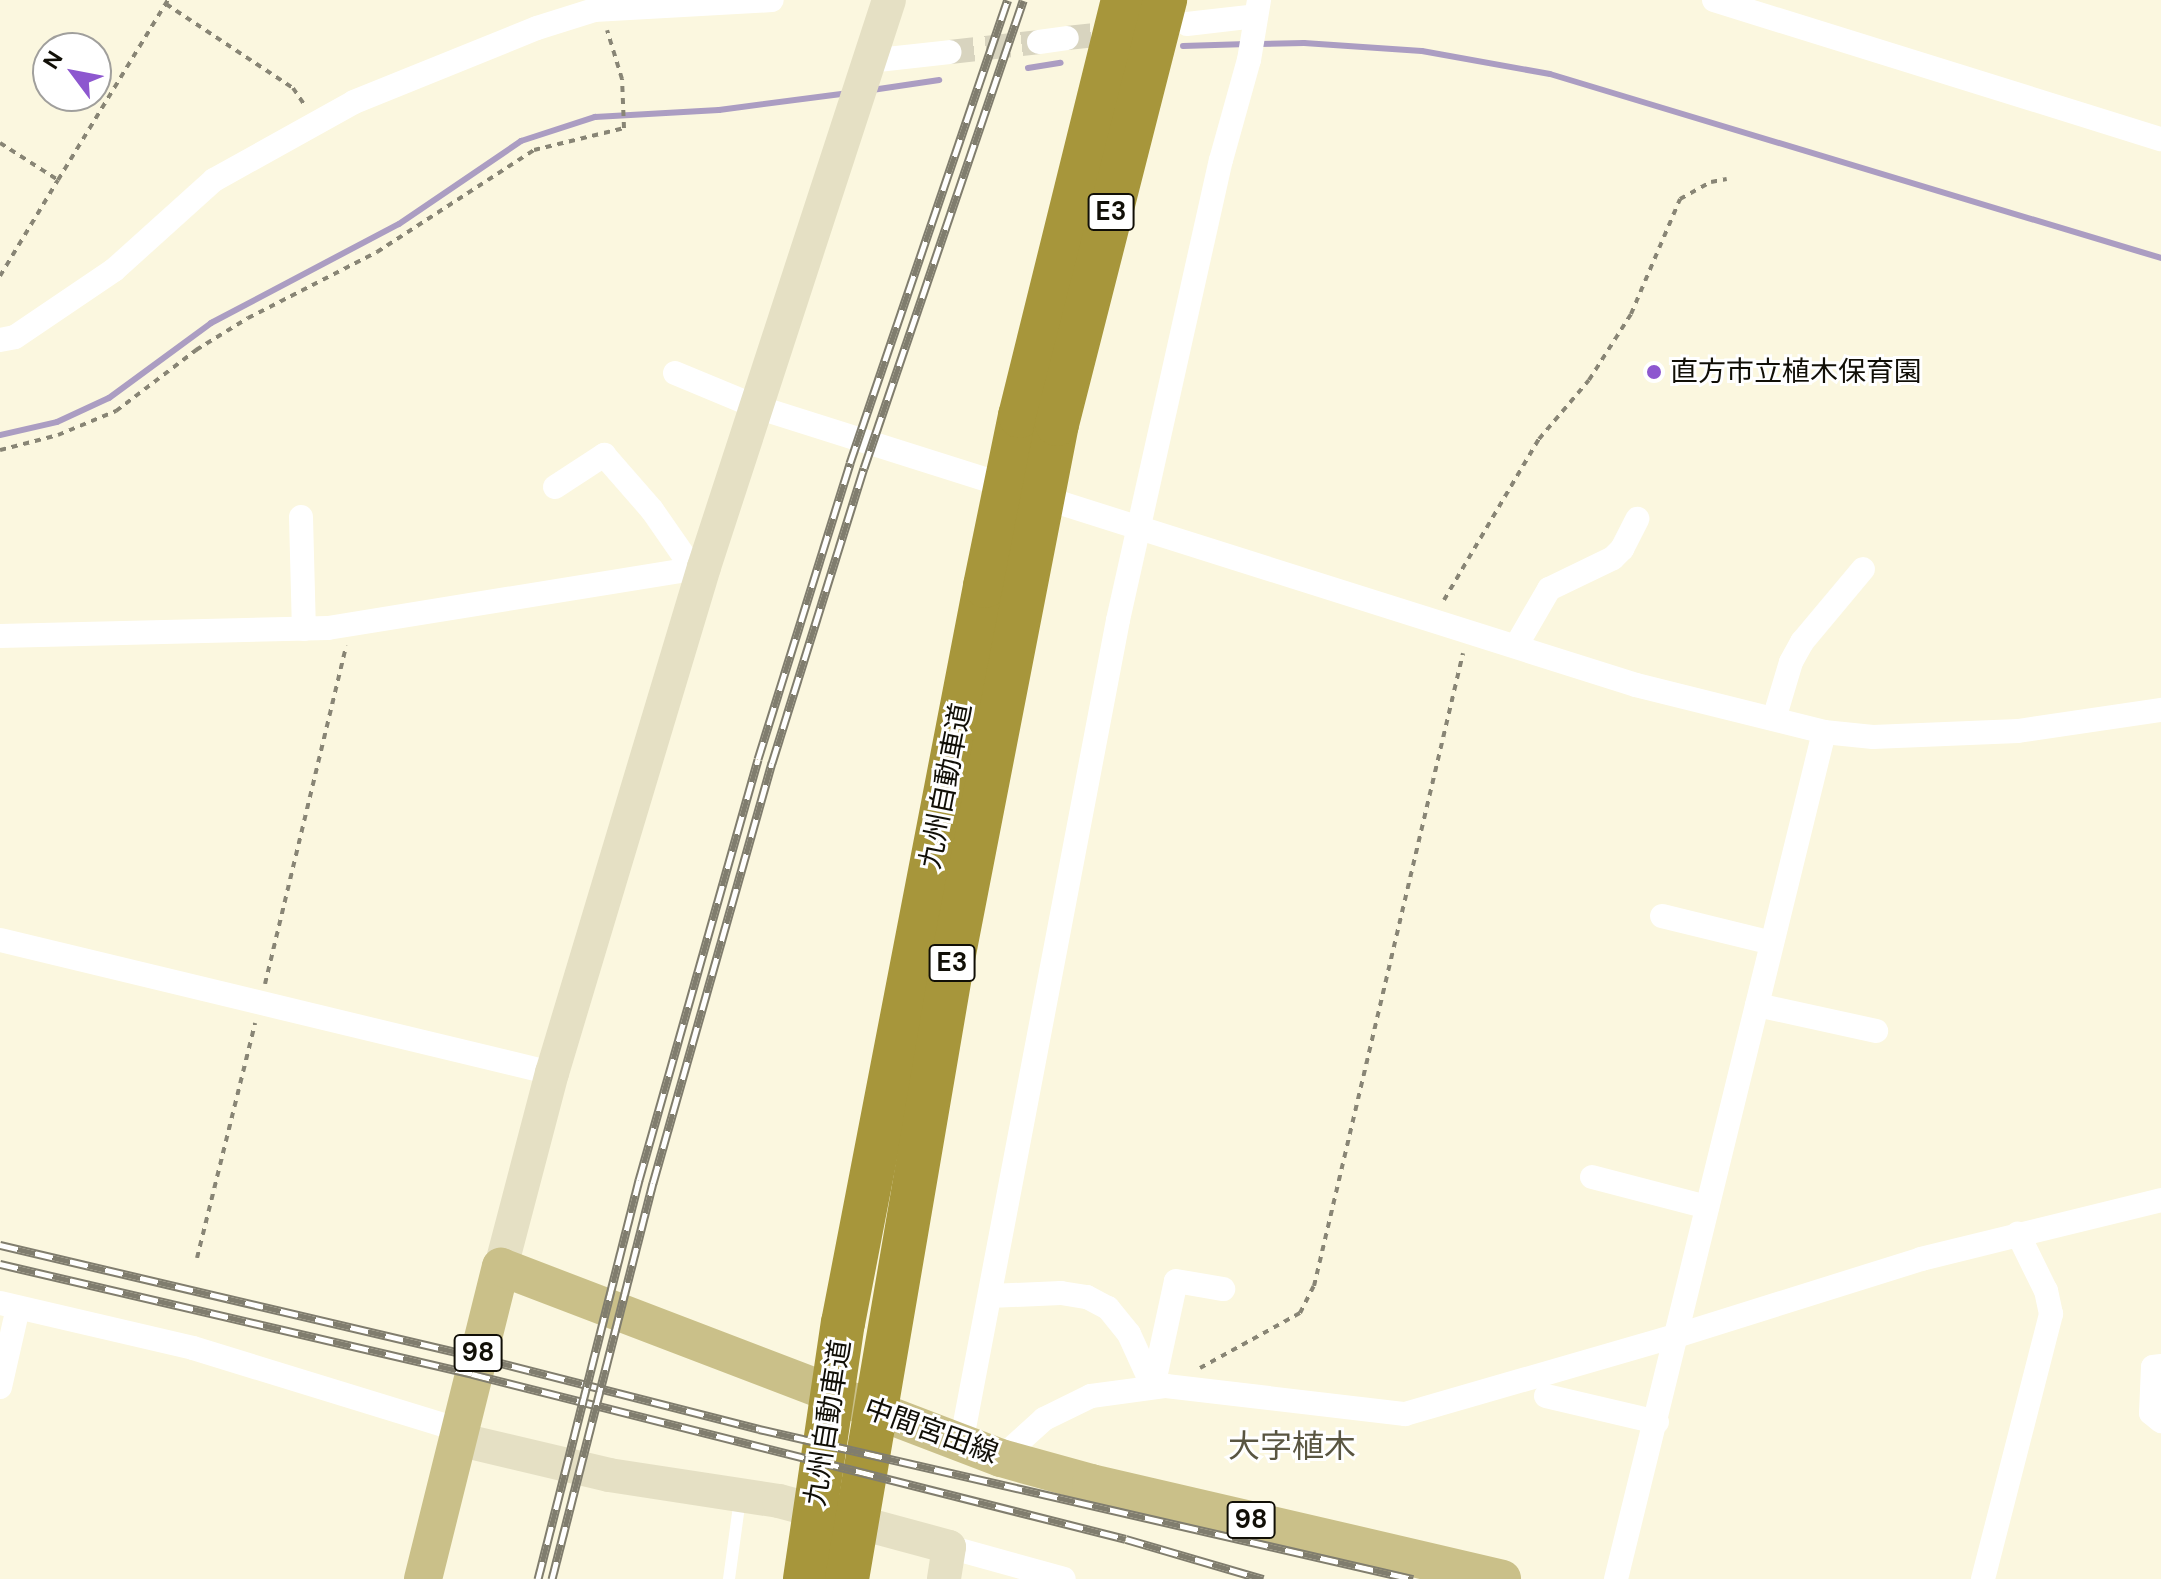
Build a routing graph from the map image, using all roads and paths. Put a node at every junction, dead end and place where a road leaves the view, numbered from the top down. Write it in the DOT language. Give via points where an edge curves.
graph roads {
  1 [pos="772,0"];
  2 [pos="889,0"];
  3 [pos="1123,0"];
  4 [pos="1714,0"];
  5 [pos="167,2"];
  6 [pos="594,10"];
  7 [pos="1176,12"];
  8 [pos="1256,15"];
  9 [pos="1067,38"];
  10 [pos="1039,42"];
  11 [pos="950,52"];
  12 [pos="868,66"];
  13 [pos="315,122"];
  14 [pos="2161,139"];
  15 [pos="0,143"];
  16 [pos="1727,179"];
  17 [pos="58,180"];
  18 [pos="0,276"];
  19 [pos="0,340"];
  20 [pos="675,373"];
  21 [pos="757,407"];
  22 [pos="1038,420"];
  23 [pos="0,450"];
  24 [pos="555,487"];
  25 [pos="301,517"];
  26 [pos="1637,519"];
  27 [pos="1138,528"];
  28 [pos="698,568"];
  29 [pos="1863,569"];
  30 [pos="1004,590"];
  31 [pos="1433,620"];
  32 [pos="351,625"];
  33 [pos="304,629"];
  34 [pos="1468,630"];
  35 [pos="0,636"];
  36 [pos="1516,646"];
  37 [pos="2161,710"];
  38 [pos="1774,719"];
  39 [pos="1824,732"];
  40 [pos="1662,916"];
  41 [pos="0,940"];
  42 [pos="1772,943"];
  43 [pos="260,1003"];
  44 [pos="1757,1005"];
  45 [pos="1876,1031"];
  46 [pos="552,1073"];
  47 [pos="1592,1177"];
  48 [pos="2161,1200"];
  49 [pos="1707,1207"];
  50 [pos="2018,1234"];
  51 [pos="197,1258"];
  52 [pos="501,1267"];
  53 [pos="1223,1289"];
  54 [pos="990,1296"];
  55 [pos="9,1305"];
  56 [pos="1676,1336"];
  57 [pos="2161,1366"];
  58 [pos="1160,1386"];
  59 [pos="0,1387"];
  60 [pos="1546,1396"];
  61 [pos="2161,1421"];
  62 [pos="1657,1422"];
  63 [pos="458,1435"];
  64 [pos="961,1444"];
  65 [pos="1001,1458"];
  66 [pos="818,1485"];
  67 [pos="740,1494"];
  68 [pos="946,1563"];
  69 [pos="423,1579"];
  70 [pos="729,1579"];
  71 [pos="789,1579"];
  72 [pos="805,1579"];
  73 [pos="847,1579"];
  74 [pos="1064,1579"];
  75 [pos="1502,1579"];
  76 [pos="1616,1579"];
  77 [pos="1983,1579"];
  1 -- 6 [label="street"];
  2 -- 12 [label="street"];
  3 -- 22 [label="highway, 九州自動車道 / E3"];
  4 -- 14 [label="street"];
  5 -- 13 [label="path" via="293,88"];
  5 -- 17 [label="path"];
  6 -- 13 [label="street" via="522,34"];
  6 -- 23 [label="path" via="610,35 622,79 624,128 534,150 377,252 196,350 116,411 58,435"];
  7 -- 8 [label="street"];
  7 -- 22 [label="highway, 九州自動車道 / E3"];
  8 -- 27 [label="street"];
  9 -- 10 [label="street"];
  11 -- 12 [label="street"];
  12 -- 21 [label="street"];
  13 -- 19 [label="street" via="214,180 114,270 15,337"];
  15 -- 17 [label="path"];
  16 -- 31 [label="path" via="1680,199 1631,314 1589,380 1539,439"];
  17 -- 18 [label="path"];
  20 -- 21 [label="street"];
  21 -- 27 [label="street"];
  21 -- 28 [label="street"];
  22 -- 30 [label="highway, 九州自動車道 / E3"];
  24 -- 28 [label="street" via="604,455"];
  25 -- 33 [label="street"];
  26 -- 36 [label="street" via="1613,558 1549,589"];
  27 -- 31 [label="street"];
  27 -- 54 [label="street"];
  28 -- 32 [label="street"];
  28 -- 46 [label="street"];
  29 -- 38 [label="street" via="1802,642"];
  30 -- 66 [label="highway, 九州自動車道 / E3" via="843,1323"];
  30 -- 73 [label="highway, 九州自動車道 / E3" via="952,964"];
  31 -- 34 [label="street"];
  32 -- 33 [label="street"];
  32 -- 43 [label="path"];
  33 -- 35 [label="street"];
  34 -- 36 [label="street"];
  34 -- 58 [label="path" via="1314,1286 1300,1313"];
  36 -- 38 [label="street" via="1636,685"];
  37 -- 39 [label="street" via="2004,732 1873,737"];
  38 -- 39 [label="street"];
  39 -- 42 [label="street"];
  40 -- 42 [label="street"];
  41 -- 43 [label="street"];
  42 -- 44 [label="street"];
  43 -- 46 [label="street"];
  43 -- 51 [label="path"];
  44 -- 45 [label="street"];
  44 -- 49 [label="street"];
  46 -- 52 [label="street"];
  47 -- 49 [label="street"];
  48 -- 50 [label="street"];
  49 -- 56 [label="street"];
  50 -- 56 [label="street"];
  50 -- 77 [label="street" via="2046,1291 2051,1314"];
  52 -- 63 [label="main road, 98"];
  52 -- 64 [label="main road, 中間宮田線 / 98"];
  53 -- 58 [label="street" via="1176,1281"];
  54 -- 58 [label="street" via="1061,1293 1087,1297 1108,1308"];
  54 -- 64 [label="street"];
  55 -- 59 [label="street"];
  55 -- 63 [label="street" via="193,1348"];
  56 -- 58 [label="street" via="1405,1414"];
  56 -- 62 [label="street"];
  57 -- 61 [label="street" via="2153,1367 2151,1413"];
  58 -- 65 [label="street" via="1091,1396 1044,1419"];
  60 -- 62 [label="street"];
  62 -- 76 [label="street"];
  63 -- 67 [label="street" via="609,1475"];
  63 -- 69 [label="main road, 98"];
  64 -- 65 [label="main road, 中間宮田線 / 98"];
  65 -- 75 [label="main road, 中間宮田線 / 98"];
  66 -- 71 [label="highway"];
  66 -- 72 [label="highway, 九州自動車道 / E3"];
  67 -- 68 [label="street" via="779,1501"];
  67 -- 70 [label="lane"];
  68 -- 74 [label="street"];
}
